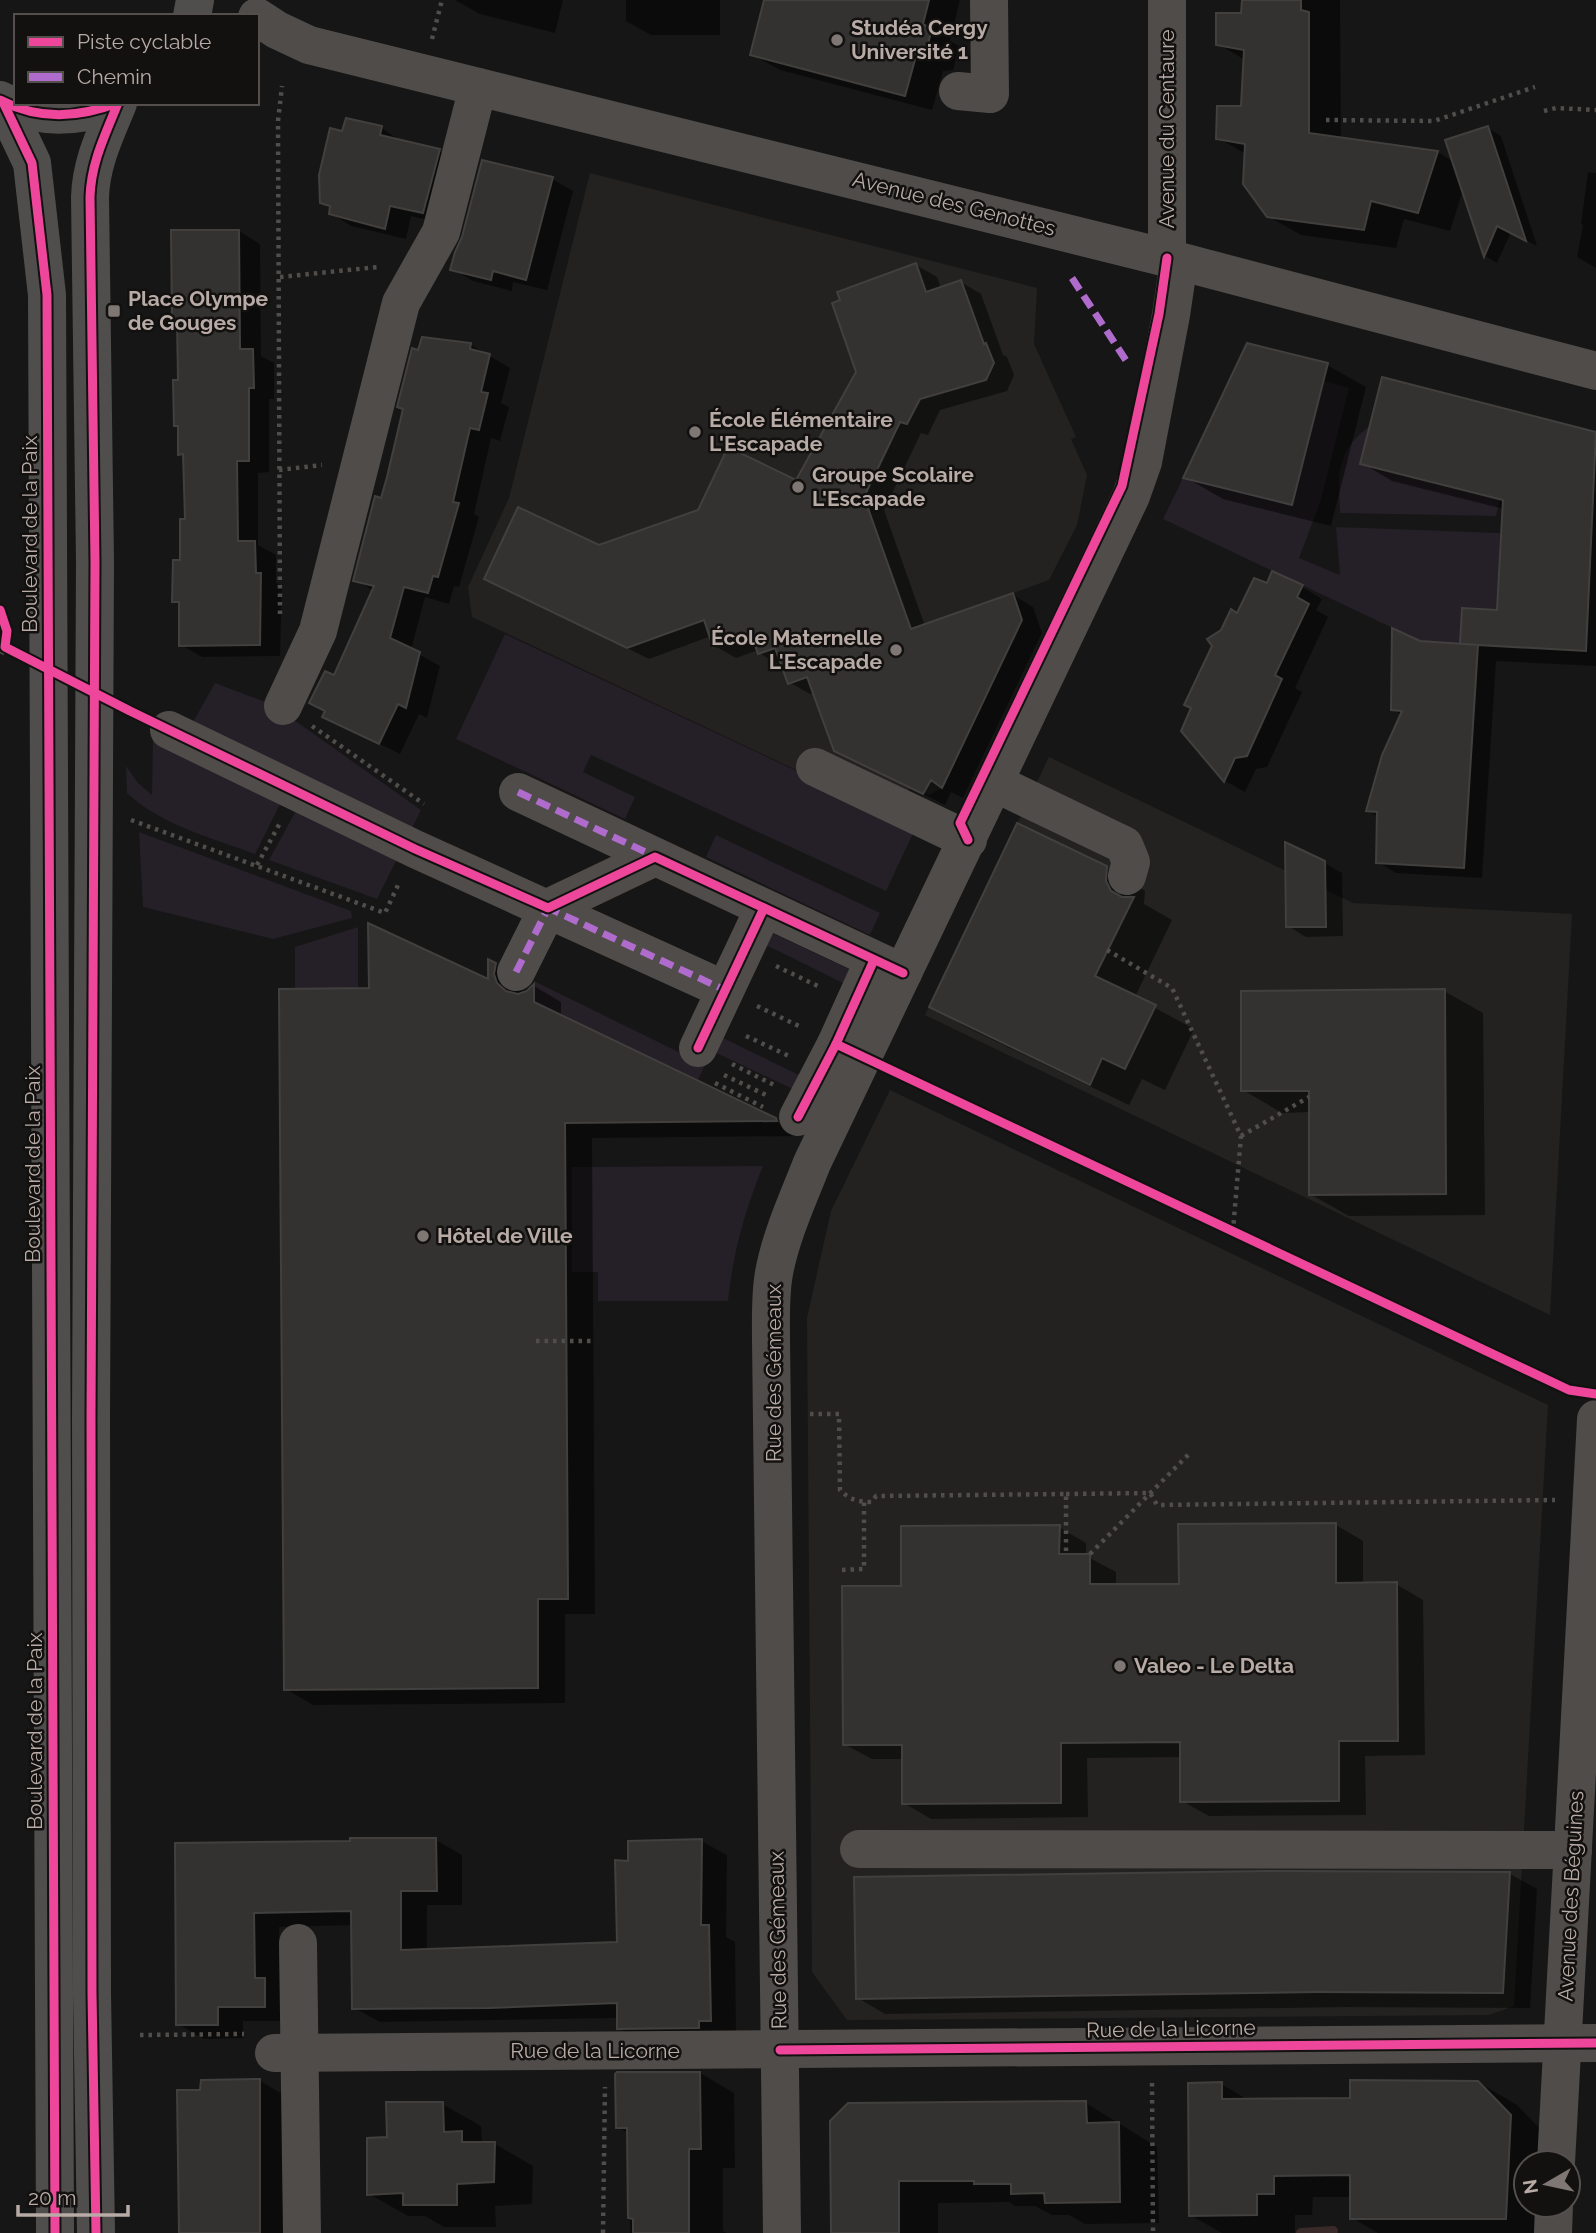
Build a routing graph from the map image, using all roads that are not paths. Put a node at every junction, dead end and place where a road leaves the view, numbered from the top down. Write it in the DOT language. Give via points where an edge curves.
graph roads {
  1 [pos="235,0"];
  2 [pos="989,0"];
  3 [pos="1167,0"];
  4 [pos="253,14"];
  5 [pos="259,18"];
  6 [pos="309,45"];
  7 [pos="259,52"];
  8 [pos="478,87"];
  9 [pos="958,91"];
  10 [pos="2,101"];
  11 [pos="14,105"];
  12 [pos="111,105"];
  13 [pos="117,105"];
  14 [pos="1173,259"];
  15 [pos="1596,371"];
  16 [pos="283,706"];
  17 [pos="169,730"];
  18 [pos="816,767"];
  19 [pos="995,783"];
  20 [pos="518,792"];
  21 [pos="968,840"];
  22 [pos="656,857"];
  23 [pos="1127,876"];
  24 [pos="548,908"];
  25 [pos="764,908"];
  26 [pos="889,966"];
  27 [pos="516,972"];
  28 [pos="737,996"];
  29 [pos="836,1044"];
  30 [pos="708,1066"];
  31 [pos="785,1106"];
  32 [pos="1596,1419"];
  33 [pos="1588,1724"];
  34 [pos="859,1849"];
  35 [pos="1573,1850"];
  36 [pos="298,1943"];
  37 [pos="1580,2043"];
  38 [pos="780,2050"];
  39 [pos="287,2053"];
  40 [pos="1559,2149"];
  41 [pos="55,2233"];
  42 [pos="96,2233"];
  43 [pos="302,2233"];
  44 [pos="782,2233"];
  1 -- 4 [label="street, Avenue des Genottes"];
  2 -- 9 [label="street" via="990,94"];
  3 -- 14 [label="street, Avenue du Centaure"];
  5 -- 6 [label="street, Avenue des Genottes"];
  6 -- 7 [label="street, Avenue des Genottes"];
  6 -- 8 [label="street, Avenue des Genottes"];
  8 -- 14 [label="street, Avenue des Genottes"];
  8 -- 16 [label="street" via="441,232 401,303 318,631"];
  10 -- 41 [label="main road, Boulevard de la Paix" via="32,163 47,295"];
  11 -- 12 [label="main road" via="60,115"];
  13 -- 42 [label="main road" via="97,152 90,197 95,548 91,1404"];
  14 -- 15 [label="street, Avenue des Genottes"];
  14 -- 19 [label="street, Rue des Gémeaux" via="1171,315 1143,462"];
  17 -- 24 [label="street"];
  18 -- 21 [label="street"];
  19 -- 21 [label="street, Rue des Gémeaux"];
  19 -- 23 [label="street" via="1124,845 1131,862"];
  20 -- 22 [label="street"];
  21 -- 26 [label="street, Rue des Gémeaux"];
  22 -- 24 [label="street"];
  22 -- 25 [label="street"];
  24 -- 27 [label="street"];
  24 -- 28 [label="street"];
  25 -- 26 [label="street"];
  25 -- 28 [label="street"];
  26 -- 29 [label="street, Rue des Gémeaux"];
  28 -- 30 [label="street"];
  29 -- 31 [label="street"];
  29 -- 38 [label="street, Rue des Gémeaux" via="812,1163 778,1254 771,1292"];
  32 -- 33 [label="street, Avenue des Béguines"];
  33 -- 35 [label="street, Avenue des Béguines"];
  34 -- 35 [label="street"];
  35 -- 37 [label="street, Avenue des Béguines"];
  36 -- 39 [label="street"];
  37 -- 38 [label="street, Rue de la Licorne"];
  37 -- 40 [label="street, Avenue des Béguines"];
  38 -- 39 [label="street, Rue de la Licorne"];
  38 -- 44 [label="street, Rue des Gémeaux"];
  39 -- 43 [label="street"];
}
